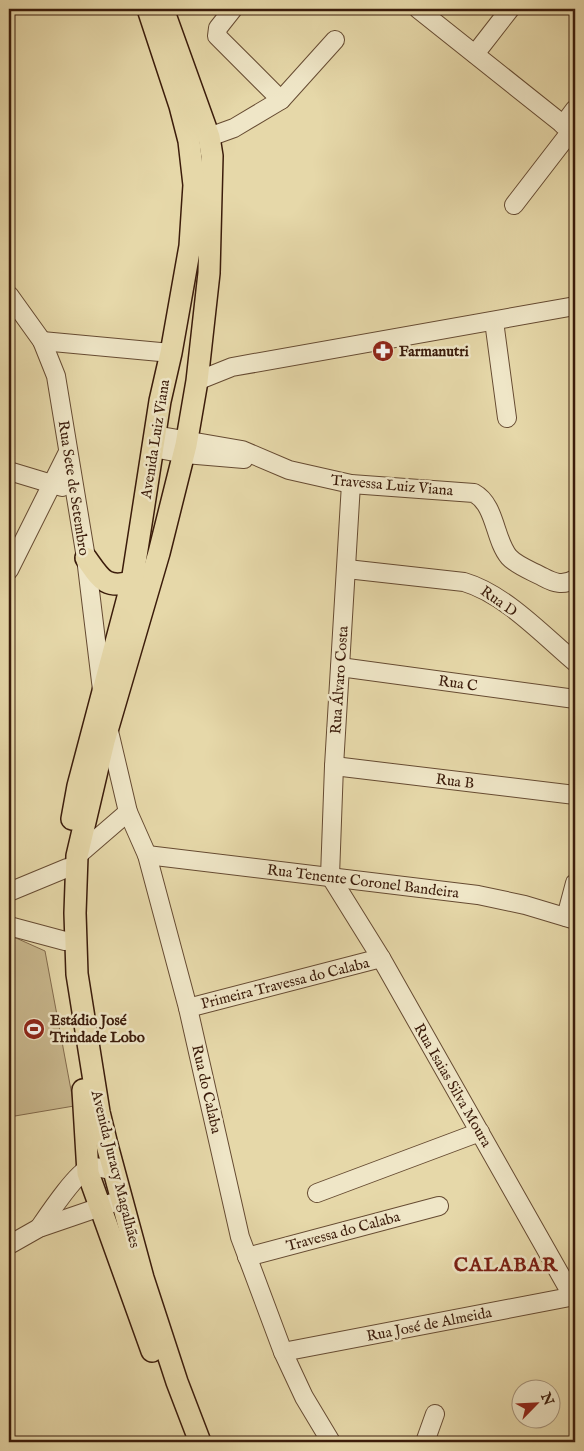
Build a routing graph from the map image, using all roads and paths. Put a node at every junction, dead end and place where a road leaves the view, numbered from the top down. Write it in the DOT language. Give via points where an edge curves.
graph roads {
  1 [pos="148,9"];
  2 [pos="163,9"];
  3 [pos="234,9"];
  4 [pos="418,9"];
  5 [pos="510,9"];
  6 [pos="335,40"];
  7 [pos="475,54"];
  8 [pos="281,100"];
  9 [pos="575,109"];
  10 [pos="570,130"];
  11 [pos="199,139"];
  12 [pos="514,205"];
  13 [pos="9,294"];
  14 [pos="575,306"];
  15 [pos="494,320"];
  16 [pos="42,341"];
  17 [pos="171,353"];
  18 [pos="200,357"];
  19 [pos="232,367"];
  20 [pos="197,381"];
  21 [pos="507,418"];
  22 [pos="154,441"];
  23 [pos="186,448"];
  24 [pos="68,452"];
  25 [pos="9,471"];
  26 [pos="52,484"];
  27 [pos="351,484"];
  28 [pos="74,490"];
  29 [pos="86,558"];
  30 [pos="347,569"];
  31 [pos="9,570"];
  32 [pos="575,579"];
  33 [pos="132,582"];
  34 [pos="575,662"];
  35 [pos="340,667"];
  36 [pos="102,694"];
  37 [pos="575,699"];
  38 [pos="108,727"];
  39 [pos="334,766"];
  40 [pos="575,795"];
  41 [pos="128,812"];
  42 [pos="148,856"];
  43 [pos="72,862"];
  44 [pos="330,876"];
  45 [pos="575,883"];
  46 [pos="9,892"];
  47 [pos="570,918"];
  48 [pos="9,926"];
  49 [pos="65,941"];
  50 [pos="381,958"];
  51 [pos="188,1008"];
  52 [pos="480,1132"];
  53 [pos="87,1169"];
  54 [pos="115,1172"];
  55 [pos="317,1193"];
  56 [pos="64,1194"];
  57 [pos="122,1195"];
  58 [pos="439,1206"];
  59 [pos="93,1211"];
  60 [pos="39,1228"];
  61 [pos="9,1245"];
  62 [pos="247,1257"];
  63 [pos="574,1297"];
  64 [pos="146,1310"];
  65 [pos="158,1347"];
  66 [pos="283,1352"];
  67 [pos="435,1414"];
  68 [pos="186,1442"];
  69 [pos="200,1442"];
  70 [pos="331,1442"];
  71 [pos="425,1442"];
  1 -- 11 [label="main road, Avenida Luiz Viana" via="180,106"];
  2 -- 11 [label="main road, Avenida Luiz Viana"];
  3 -- 8 [label="street" via="218,28 217,36"];
  4 -- 7 [label="street"];
  5 -- 7 [label="street"];
  6 -- 8 [label="street"];
  7 -- 10 [label="street"];
  8 -- 11 [label="street" via="234,128"];
  9 -- 10 [label="street"];
  10 -- 12 [label="street"];
  11 -- 17 [label="main road, Avenida Luiz Viana" via="190,246"];
  11 -- 18 [label="main road, Avenida Luiz Viana" via="212,156 211,231"];
  13 -- 16 [label="street, Rua Sete de Setembro"];
  14 -- 15 [label="street"];
  15 -- 19 [label="street"];
  15 -- 21 [label="street"];
  16 -- 17 [label="street"];
  16 -- 24 [label="street, Rua Sete de Setembro" via="56,376"];
  17 -- 22 [label="main road, Avenida Luiz Viana"];
  18 -- 19 [label="street"];
  18 -- 20 [label="main road, Avenida Luiz Viana"];
  19 -- 20 [label="street"];
  20 -- 23 [label="main road, Avenida Luiz Viana"];
  22 -- 23 [label="street, Travessa Luiz Viana"];
  22 -- 33 [label="main road, Avenida Luiz Viana"];
  23 -- 27 [label="street, Travessa Luiz Viana" via="236,459 254,457 289,470"];
  23 -- 38 [label="main road, Avenida Luiz Viana"];
  24 -- 26 [label="street"];
  24 -- 28 [label="street, Rua Sete de Setembro"];
  25 -- 26 [label="street"];
  26 -- 28 [label="street"];
  26 -- 31 [label="street"];
  27 -- 30 [label="street, Rua Álvaro Costa"];
  27 -- 32 [label="street, Travessa Luiz Viana" via="474,493 482,497 502,545 514,562 551,582 567,583"];
  28 -- 29 [label="street, Rua Sete de Setembro"];
  29 -- 33 [label="main road" via="108,584"];
  29 -- 36 [label="street, Rua Sete de Setembro"];
  30 -- 34 [label="street, Rua D" via="477,585 500,599"];
  30 -- 35 [label="street, Rua Álvaro Costa"];
  33 -- 36 [label="main road, Avenida Luiz Viana"];
  35 -- 37 [label="street, Rua C"];
  35 -- 39 [label="street, Rua Álvaro Costa"];
  36 -- 43 [label="main road, Avenida Luiz Viana" via="77,794"];
  38 -- 41 [label="street, Rua do Calaba"];
  38 -- 43 [label="main road, Avenida Luiz Viana"];
  39 -- 40 [label="street, Rua B"];
  39 -- 44 [label="street, Rua Álvaro Costa"];
  41 -- 42 [label="street, Rua do Calaba"];
  41 -- 43 [label="street"];
  42 -- 44 [label="street, Rua Tenente Coronel Bandeira"];
  42 -- 51 [label="street, Rua do Calaba"];
  43 -- 46 [label="street"];
  43 -- 49 [label="main road, Avenida Juracy Magalhães"];
  43 -- 54 [label="main road, Avenida Juracy Magalhães" via="78,974 99,1112"];
  44 -- 47 [label="street, Rua Tenente Coronel Bandeira" via="478,895"];
  44 -- 50 [label="street, Rua Isaias Silva Moura"];
  45 -- 47 [label="street"];
  48 -- 49 [label="street"];
  49 -- 53 [label="main road, Avenida Juracy Magalhães" via="68,988 84,1092"];
  50 -- 51 [label="street, Primeira Travessa do Calaba"];
  50 -- 52 [label="street, Rua Isaias Silva Moura"];
  51 -- 62 [label="street, Rua do Calaba" via="235,1219"];
  52 -- 55 [label="street"];
  52 -- 63 [label="street, Rua Isaias Silva Moura"];
  53 -- 54 [label="street" via="96,1167"];
  53 -- 56 [label="street"];
  53 -- 59 [label="main road, Avenida Juracy Magalhães"];
  54 -- 57 [label="main road, Avenida Juracy Magalhães"];
  56 -- 59 [label="street"];
  56 -- 60 [label="street"];
  57 -- 59 [label="street"];
  57 -- 64 [label="main road, Avenida Juracy Magalhães"];
  58 -- 62 [label="street, Travessa do Calaba"];
  59 -- 60 [label="street"];
  59 -- 64 [label="main road, Avenida Juracy Magalhães"];
  60 -- 61 [label="street"];
  62 -- 66 [label="street, Rua do Calaba"];
  63 -- 66 [label="street, Rua José de Almeida"];
  64 -- 65 [label="main road, Avenida Juracy Magalhães"];
  65 -- 68 [label="main road, Avenida Juracy Magalhães"];
  65 -- 69 [label="main road, Avenida Juracy Magalhães"];
  66 -- 70 [label="street, Rua do Calaba" via="304,1397"];
  67 -- 71 [label="street"];
}
